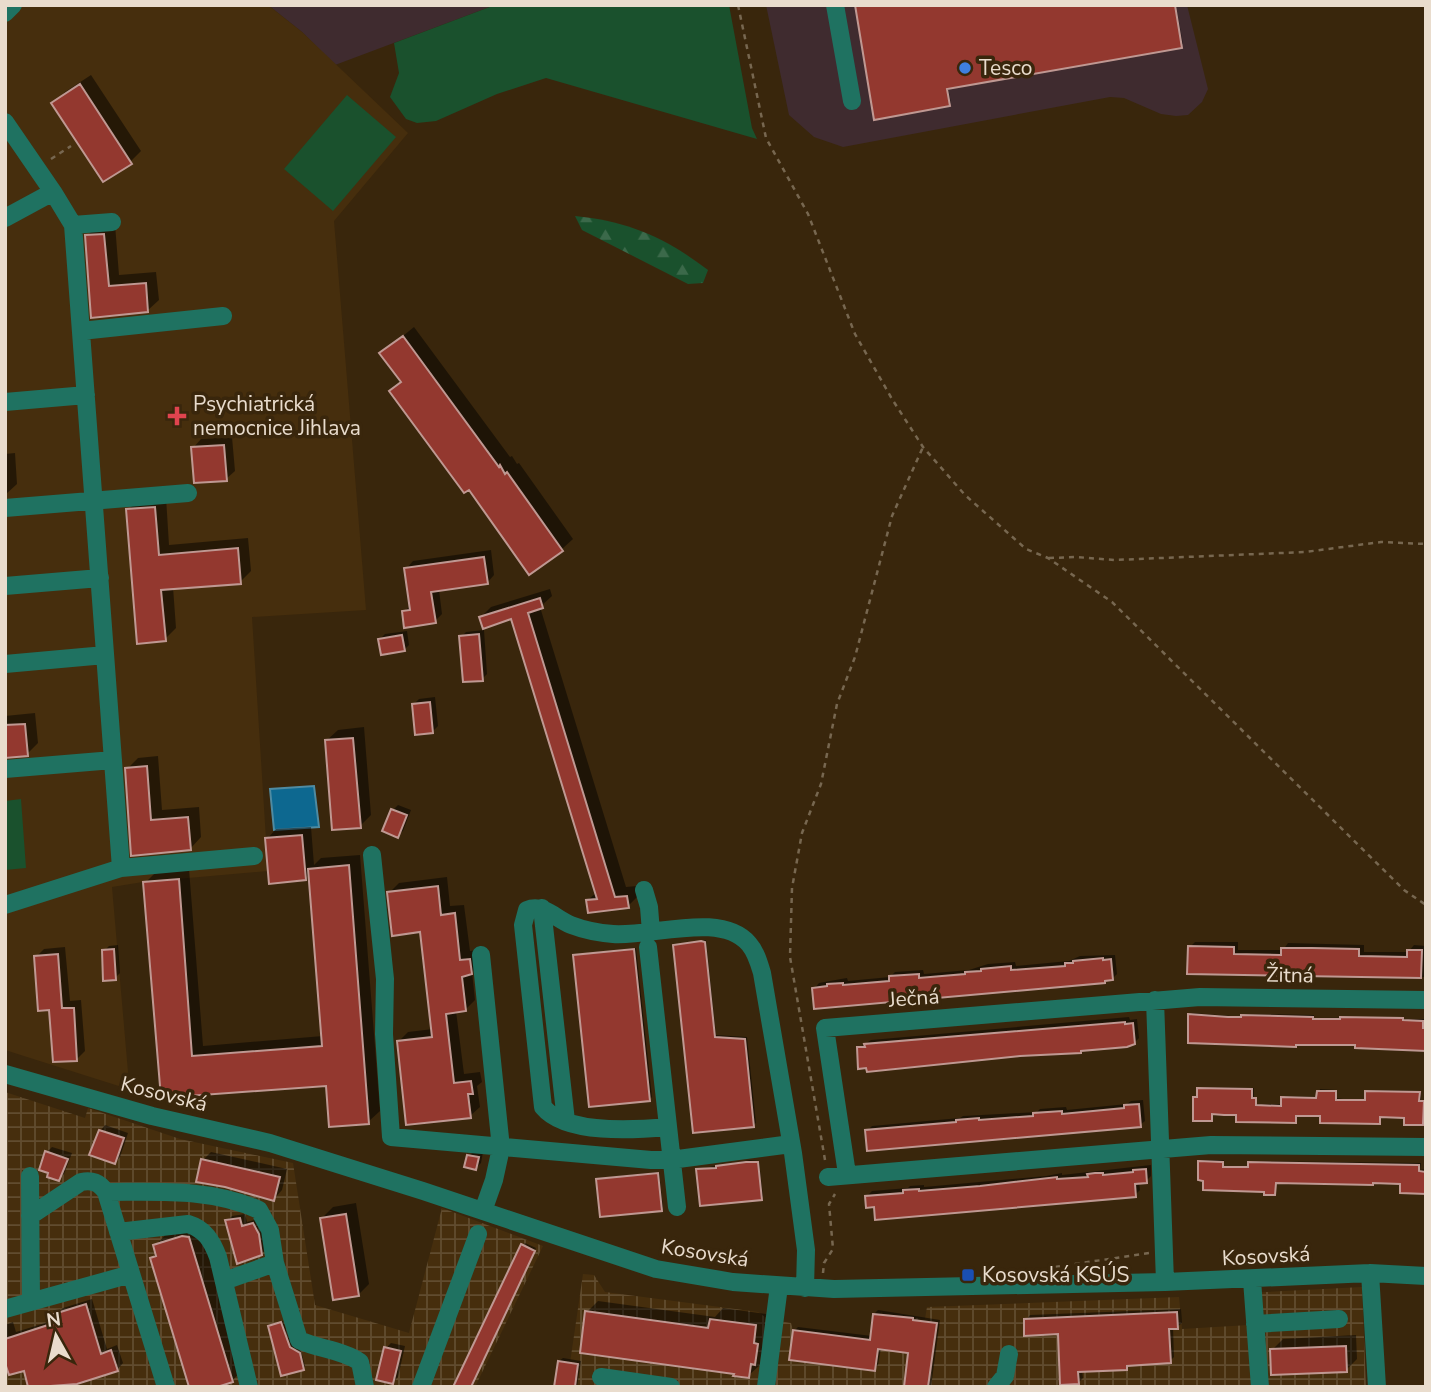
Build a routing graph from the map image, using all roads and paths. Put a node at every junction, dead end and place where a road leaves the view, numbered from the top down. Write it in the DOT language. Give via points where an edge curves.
graph roads {
  1 [pos="13,5"];
  2 [pos="738,5"];
  3 [pos="835,5"];
  4 [pos="5,12"];
  5 [pos="852,101"];
  6 [pos="5,122"];
  7 [pos="71,146"];
  8 [pos="37,168"];
  9 [pos="53,192"];
  10 [pos="5,218"];
  11 [pos="112,222"];
  12 [pos="73,225"];
  13 [pos="223,316"];
  14 [pos="81,331"];
  15 [pos="86,396"];
  16 [pos="5,402"];
  17 [pos="923,447"];
  18 [pos="188,493"];
  19 [pos="94,502"];
  20 [pos="5,508"];
  21 [pos="1426,544"];
  22 [pos="1048,558"];
  23 [pos="100,578"];
  24 [pos="5,586"];
  25 [pos="106,655"];
  26 [pos="5,664"];
  27 [pos="113,760"];
  28 [pos="5,769"];
  29 [pos="372,855"];
  30 [pos="254,856"];
  31 [pos="121,867"];
  32 [pos="644,890"];
  33 [pos="5,905"];
  34 [pos="1426,905"];
  35 [pos="650,940"];
  36 [pos="481,955"];
  37 [pos="1154,1000"];
  38 [pos="1426,1000"];
  39 [pos="5,1074"];
  40 [pos="668,1127"];
  41 [pos="791,1144"];
  42 [pos="1426,1147"];
  43 [pos="501,1148"];
  44 [pos="1161,1150"];
  45 [pos="671,1159"];
  46 [pos="847,1174"];
  47 [pos="30,1176"];
  48 [pos="828,1177"];
  49 [pos="106,1192"];
  50 [pos="677,1207"];
  51 [pos="483,1211"];
  52 [pos="30,1216"];
  53 [pos="118,1232"];
  54 [pos="478,1234"];
  55 [pos="275,1263"];
  56 [pos="1370,1273"];
  57 [pos="131,1274"];
  58 [pos="1426,1276"];
  59 [pos="1252,1280"];
  60 [pos="224,1281"];
  61 [pos="812,1283"];
  62 [pos="1165,1283"];
  63 [pos="779,1286"];
  64 [pos="31,1302"];
  65 [pos="5,1309"];
  66 [pos="1339,1319"];
  67 [pos="1255,1324"];
  68 [pos="1009,1354"];
  69 [pos="601,1377"];
  70 [pos="771,1386"];
  71 [pos="166,1387"];
  72 [pos="249,1387"];
  73 [pos="365,1387"];
  74 [pos="421,1387"];
  75 [pos="671,1387"];
  76 [pos="996,1387"];
  77 [pos="1260,1387"];
  78 [pos="1377,1387"];
  1 -- 4 [label="street"];
  2 -- 17 [label="path" via="766,138 808,214 855,334"];
  3 -- 5 [label="street"];
  6 -- 8 [label="street"];
  7 -- 8 [label="path"];
  8 -- 9 [label="street"];
  9 -- 10 [label="street"];
  9 -- 12 [label="street"];
  11 -- 12 [label="street"];
  12 -- 14 [label="street"];
  13 -- 14 [label="street"];
  14 -- 15 [label="street"];
  15 -- 16 [label="street"];
  15 -- 19 [label="street"];
  17 -- 22 [label="path" via="1005,531 1026,549"];
  17 -- 48 [label="path" via="892,516 855,657 837,704 821,784 802,833 792,888 790,957"];
  18 -- 19 [label="street"];
  19 -- 20 [label="street"];
  19 -- 23 [label="street"];
  21 -- 22 [label="path" via="1381,542 1305,552 1114,560"];
  22 -- 34 [label="path" via="1112,602 1404,890"];
  23 -- 24 [label="street"];
  23 -- 25 [label="street"];
  25 -- 26 [label="street"];
  25 -- 27 [label="street"];
  27 -- 28 [label="street"];
  27 -- 31 [label="street"];
  29 -- 43 [label="street" via="384,979 391,1137"];
  30 -- 31 [label="street"];
  31 -- 33 [label="street"];
  32 -- 35 [label="street"];
  35 -- 40 [label="street"];
  35 -- 40 [label="street" via="571,925 534,907 527,910 523,925 543,1107 566,1121 614,1131"];
  35 -- 41 [label="street" via="710,926 739,935 755,951"];
  36 -- 43 [label="street"];
  37 -- 38 [label="street, Žitná"];
  37 -- 44 [label="street"];
  37 -- 46 [label="street, Ječná" via="825,1028"];
  39 -- 51 [label="street, Kosovská" via="152,1116 270,1143"];
  40 -- 45 [label="street"];
  41 -- 45 [label="street"];
  41 -- 61 [label="street"];
  42 -- 44 [label="street" via="1221,1145"];
  43 -- 45 [label="street"];
  43 -- 51 [label="street"];
  44 -- 46 [label="street"];
  44 -- 62 [label="street"];
  45 -- 50 [label="street"];
  46 -- 48 [label="street"];
  46 -- 61 [label="path" via="848,1180 829,1204 833,1249 824,1272"];
  47 -- 52 [label="street"];
  49 -- 52 [label="street" via="101,1184 80,1182"];
  49 -- 53 [label="street"];
  49 -- 55 [label="street" via="184,1192 245,1203 264,1216"];
  51 -- 63 [label="street, Kosovská" via="656,1269"];
  52 -- 64 [label="street"];
  53 -- 57 [label="street"];
  53 -- 60 [label="street" via="188,1224 198,1227 212,1242"];
  54 -- 74 [label="street"];
  55 -- 60 [label="street"];
  55 -- 73 [label="street" via="299,1340 353,1357 360,1363"];
  56 -- 58 [label="street, Kosovská"];
  56 -- 59 [label="street, Kosovská"];
  56 -- 78 [label="street"];
  57 -- 64 [label="street"];
  57 -- 71 [label="street"];
  59 -- 62 [label="street, Kosovská"];
  59 -- 67 [label="street"];
  60 -- 72 [label="street"];
  61 -- 62 [label="street, Kosovská"];
  61 -- 63 [label="street, Kosovská"];
  63 -- 70 [label="street"];
  64 -- 65 [label="street"];
  66 -- 67 [label="street"];
  67 -- 77 [label="street"];
  68 -- 76 [label="street" via="1005,1376"];
  69 -- 75 [label="street"];
}
